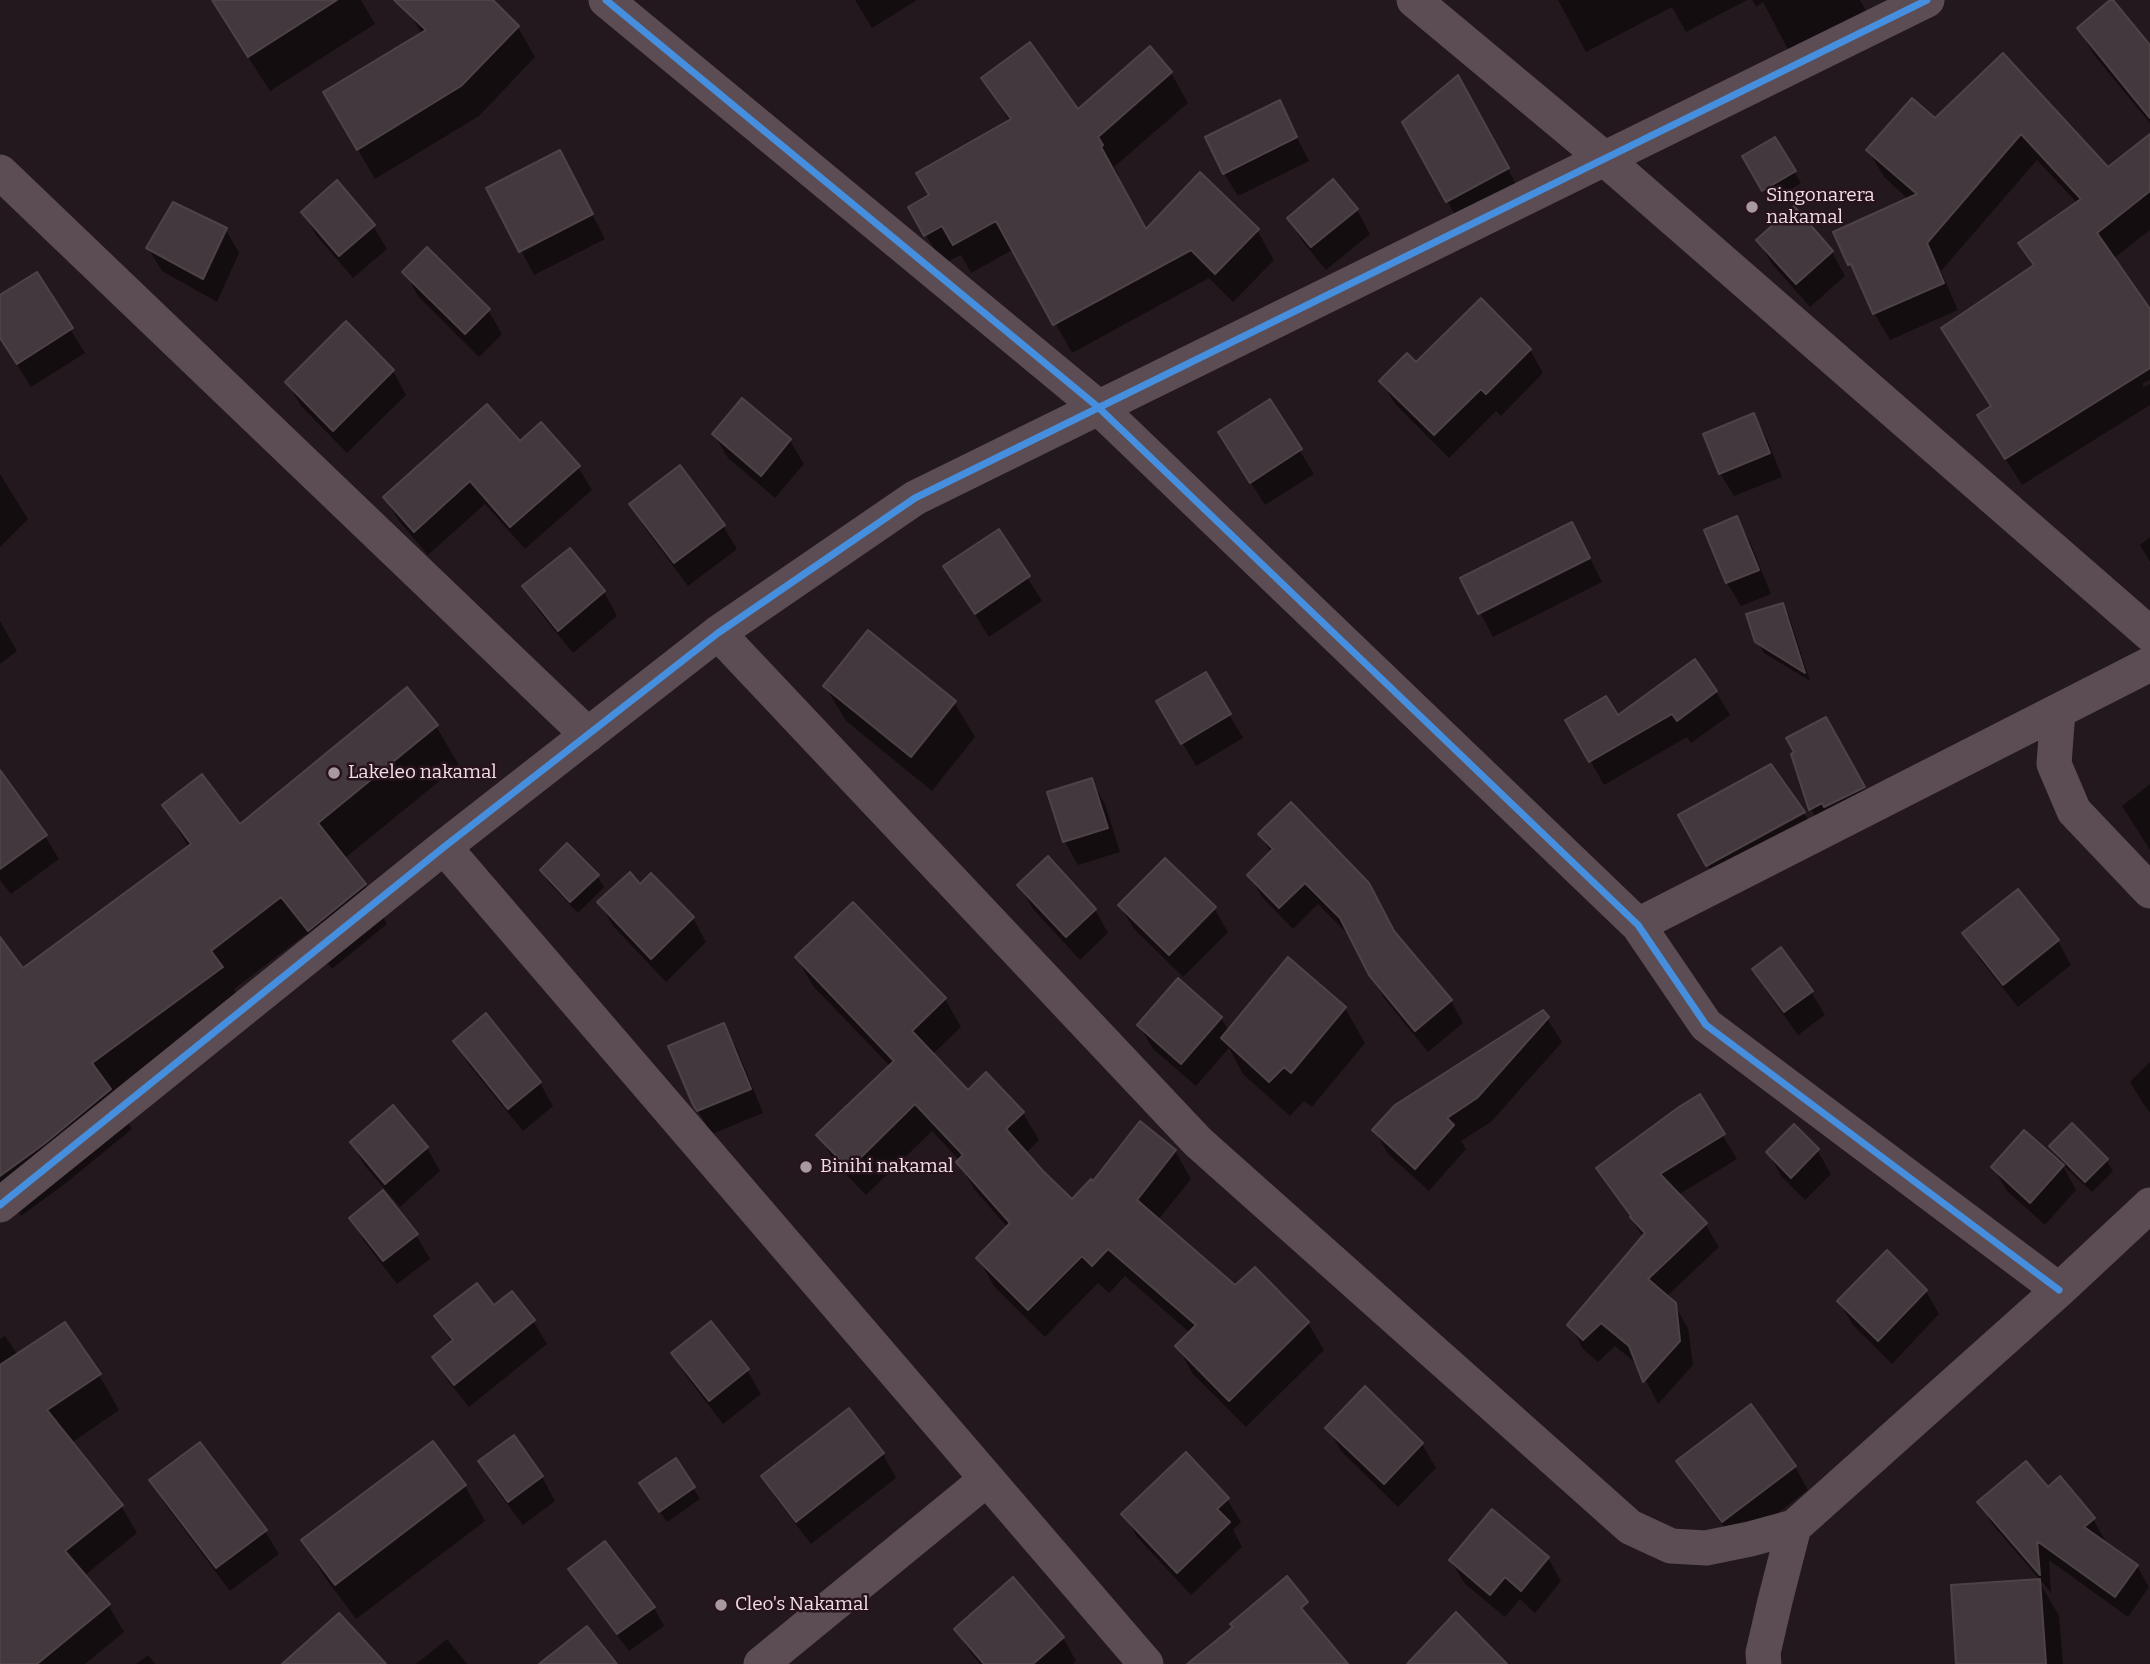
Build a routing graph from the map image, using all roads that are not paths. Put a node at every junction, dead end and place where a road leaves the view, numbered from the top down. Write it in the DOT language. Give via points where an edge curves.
graph roads {
  1 [pos="606,0"];
  2 [pos="1415,0"];
  3 [pos="1927,0"];
  4 [pos="1606,160"];
  5 [pos="0,172"];
  6 [pos="1098,407"];
  7 [pos="718,633"];
  8 [pos="2150,634"];
  9 [pos="2150,664"];
  10 [pos="2057,710"];
  11 [pos="588,735"];
  12 [pos="444,847"];
  13 [pos="2150,891"];
  14 [pos="1639,925"];
  15 [pos="0,1205"];
  16 [pos="2150,1205"];
  17 [pos="2059,1290"];
  18 [pos="987,1479"];
  19 [pos="1794,1527"];
  20 [pos="761,1664"];
  21 [pos="1146,1664"];
  22 [pos="1764,1664"];
  1 -- 6 [label="street"];
  2 -- 4 [label="street"];
  3 -- 4 [label="street"];
  4 -- 6 [label="street"];
  4 -- 8 [label="street"];
  5 -- 11 [label="street"];
  6 -- 7 [label="street" via="915,498"];
  6 -- 14 [label="street"];
  7 -- 11 [label="street"];
  7 -- 19 [label="street" via="1198,1142 1630,1527 1671,1546 1706,1548"];
  9 -- 10 [label="street"];
  10 -- 13 [label="street" via="2054,764 2074,811"];
  10 -- 14 [label="street"];
  11 -- 12 [label="street"];
  12 -- 15 [label="street"];
  12 -- 18 [label="street"];
  14 -- 17 [label="street" via="1706,1025"];
  16 -- 17 [label="street"];
  17 -- 19 [label="street"];
  18 -- 20 [label="street"];
  18 -- 21 [label="street"];
  19 -- 22 [label="street"];
}
